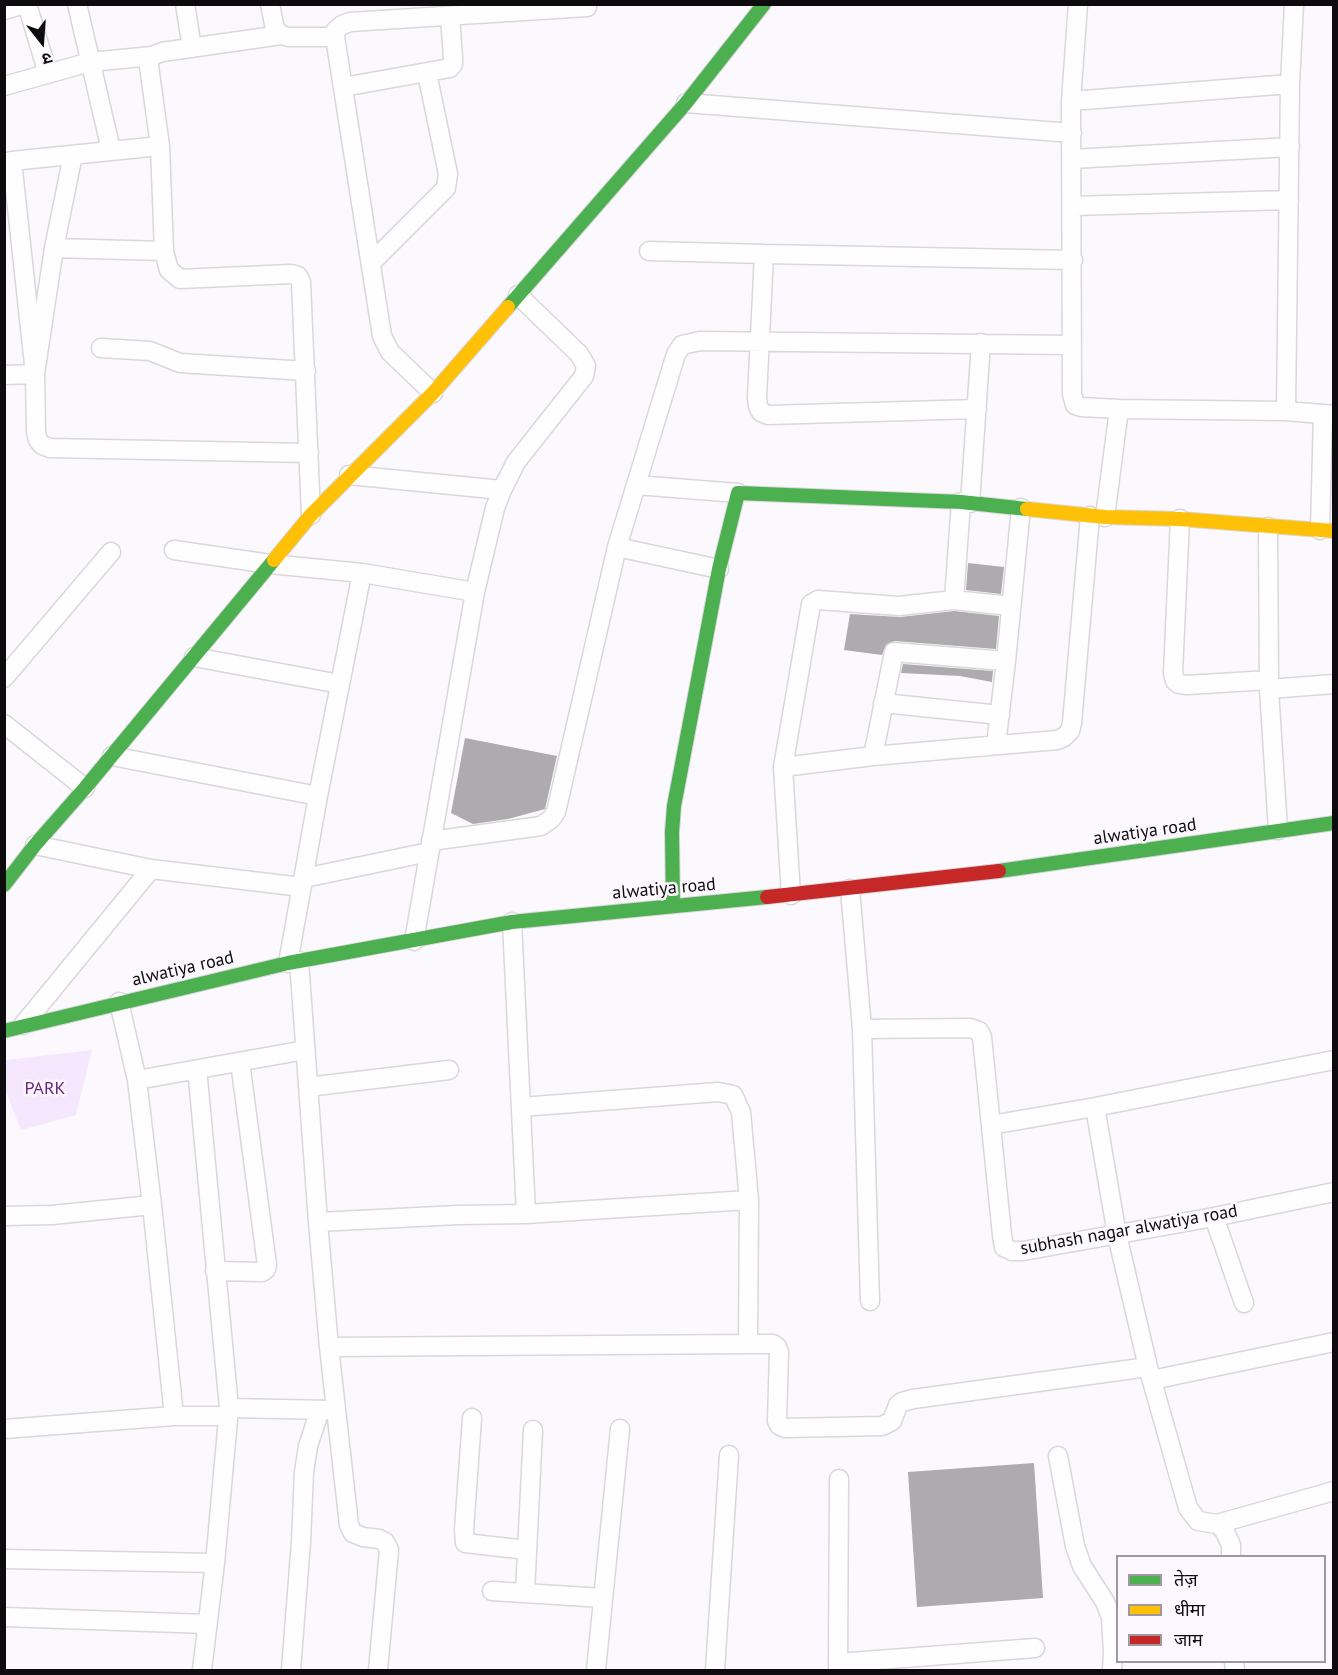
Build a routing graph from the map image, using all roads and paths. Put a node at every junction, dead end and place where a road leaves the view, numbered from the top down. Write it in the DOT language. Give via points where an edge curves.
graph roads {
  1 [pos="26,4"];
  2 [pos="77,4"];
  3 [pos="185,4"];
  4 [pos="270,4"];
  5 [pos="764,4"];
  6 [pos="1078,4"];
  7 [pos="1294,4"];
  8 [pos="587,7"];
  9 [pos="4,10"];
  10 [pos="348,13"];
  11 [pos="450,16"];
  12 [pos="281,35"];
  13 [pos="335,37"];
  14 [pos="192,48"];
  15 [pos="152,56"];
  16 [pos="90,62"];
  17 [pos="427,73"];
  18 [pos="48,74"];
  19 [pos="1290,84"];
  20 [pos="4,86"];
  21 [pos="343,87"];
  22 [pos="1071,101"];
  23 [pos="686,103"];
  24 [pos="1072,133"];
  25 [pos="160,146"];
  26 [pos="1290,147"];
  27 [pos="111,150"];
  28 [pos="73,155"];
  29 [pos="1072,159"];
  30 [pos="8,162"];
  31 [pos="1289,200"];
  32 [pos="1072,206"];
  33 [pos="54,248"];
  34 [pos="164,251"];
  35 [pos="649,251"];
  36 [pos="764,254"];
  37 [pos="1073,260"];
  38 [pos="371,263"];
  39 [pos="518,296"];
  40 [pos="760,341"];
  41 [pos="981,343"];
  42 [pos="1072,345"];
  43 [pos="101,348"];
  44 [pos="306,371"];
  45 [pos="35,374"];
  46 [pos="4,375"];
  47 [pos="433,393"];
  48 [pos="976,409"];
  49 [pos="1119,410"];
  50 [pos="1286,411"];
  51 [pos="1328,414"];
  52 [pos="309,453"];
  53 [pos="349,475"];
  54 [pos="636,485"];
  55 [pos="502,490"];
  56 [pos="738,493"];
  57 [pos="966,502"];
  58 [pos="1021,508"];
  59 [pos="310,515"];
  60 [pos="1098,516"];
  61 [pos="1180,519"];
  62 [pos="1268,527"];
  63 [pos="1327,530"];
  64 [pos="617,547"];
  65 [pos="174,550"];
  66 [pos="111,552"];
  67 [pos="270,564"];
  68 [pos="719,569"];
  69 [pos="362,573"];
  70 [pos="475,592"];
  71 [pos="954,600"];
  72 [pos="1011,606"];
  73 [pos="194,657"];
  74 [pos="1006,661"];
  75 [pos="4,678"];
  76 [pos="340,684"];
  77 [pos="1334,684"];
  78 [pos="1269,685"];
  79 [pos="883,703"];
  80 [pos="1000,715"];
  81 [pos="4,724"];
  82 [pos="996,745"];
  83 [pos="112,756"];
  84 [pos="873,756"];
  85 [pos="783,767"];
  86 [pos="85,788"];
  87 [pos="318,796"];
  88 [pos="1334,823"];
  89 [pos="1278,830"];
  90 [pos="35,845"];
  91 [pos="430,847"];
  92 [pos="151,869"];
  93 [pos="303,883"];
  94 [pos="4,885"];
  95 [pos="850,889"];
  96 [pos="791,895"];
  97 [pos="673,905"];
  98 [pos="512,922"];
  99 [pos="414,941"];
  100 [pos="293,962"];
  101 [pos="119,1002"];
  102 [pos="23,1025"];
  103 [pos="862,1029"];
  104 [pos="4,1031"];
  105 [pos="305,1050"];
  106 [pos="1334,1060"];
  107 [pos="240,1062"];
  108 [pos="194,1070"];
  109 [pos="449,1070"];
  110 [pos="137,1080"];
  111 [pos="308,1087"];
  112 [pos="521,1107"];
  113 [pos="1095,1107"];
  114 [pos="991,1125"];
  115 [pos="1334,1192"];
  116 [pos="749,1200"];
  117 [pos="152,1205"];
  118 [pos="526,1214"];
  119 [pos="4,1216"];
  120 [pos="1214,1217"];
  121 [pos="318,1222"];
  122 [pos="1117,1235"];
  123 [pos="215,1271"];
  124 [pos="870,1301"];
  125 [pos="1244,1303"];
  126 [pos="1334,1342"];
  127 [pos="748,1344"];
  128 [pos="329,1347"];
  129 [pos="1150,1373"];
  130 [pos="328,1410"];
  131 [pos="229,1412"];
  132 [pos="174,1416"];
  133 [pos="472,1418"];
  134 [pos="4,1429"];
  135 [pos="532,1430"];
  136 [pos="620,1430"];
  137 [pos="729,1455"];
  138 [pos="1058,1455"];
  139 [pos="839,1479"];
  140 [pos="1334,1491"];
  141 [pos="1217,1524"];
  142 [pos="527,1550"];
  143 [pos="1231,1555"];
  144 [pos="4,1559"];
  145 [pos="215,1563"];
  146 [pos="492,1591"];
  147 [pos="525,1593"];
  148 [pos="603,1598"];
  149 [pos="4,1617"];
  150 [pos="207,1624"];
  151 [pos="1035,1648"];
  152 [pos="838,1667"];
  153 [pos="202,1671"];
  154 [pos="291,1671"];
  155 [pos="378,1671"];
  156 [pos="596,1671"];
  157 [pos="715,1671"];
  158 [pos="1112,1671"];
  1 -- 9 [label="street"];
  1 -- 18 [label="street"];
  2 -- 16 [label="street"];
  3 -- 14 [label="street"];
  4 -- 12 [label="street" via="275,29"];
  5 -- 23 [label="street"];
  6 -- 22 [label="street"];
  7 -- 19 [label="street"];
  8 -- 11 [label="street"];
  10 -- 11 [label="street"];
  10 -- 13 [label="street"];
  11 -- 17 [label="street" via="453,64 445,70"];
  12 -- 13 [label="street"];
  12 -- 14 [label="street"];
  13 -- 21 [label="street"];
  14 -- 15 [label="street"];
  15 -- 16 [label="street"];
  15 -- 25 [label="street" via="148,60"];
  16 -- 18 [label="street"];
  16 -- 27 [label="street"];
  17 -- 21 [label="street"];
  17 -- 38 [label="street" via="448,174 446,189"];
  18 -- 20 [label="street"];
  19 -- 22 [label="street"];
  19 -- 26 [label="street"];
  21 -- 38 [label="street"];
  22 -- 24 [label="street"];
  23 -- 24 [label="street"];
  23 -- 39 [label="street"];
  24 -- 29 [label="street"];
  25 -- 27 [label="street"];
  25 -- 34 [label="street"];
  26 -- 29 [label="street"];
  26 -- 31 [label="street"];
  27 -- 28 [label="street"];
  28 -- 30 [label="street"];
  28 -- 33 [label="street"];
  29 -- 32 [label="street"];
  30 -- 45 [label="street"];
  31 -- 32 [label="street"];
  31 -- 50 [label="street"];
  32 -- 37 [label="street"];
  33 -- 34 [label="street"];
  33 -- 45 [label="street"];
  34 -- 44 [label="street" via="169,270 180,279 298,276"];
  35 -- 36 [label="street"];
  36 -- 37 [label="street"];
  36 -- 40 [label="street"];
  37 -- 42 [label="street"];
  38 -- 47 [label="street" via="385,345"];
  39 -- 47 [label="street"];
  39 -- 55 [label="street" via="579,354 586,366 584,376 516,462"];
  40 -- 41 [label="street"];
  40 -- 48 [label="street" via="758,406 768,415"];
  40 -- 54 [label="street" via="700,341 682,345"];
  41 -- 42 [label="street"];
  41 -- 48 [label="street"];
  42 -- 49 [label="street" via="1075,405"];
  43 -- 44 [label="street" via="150,351 180,363"];
  44 -- 52 [label="street"];
  45 -- 46 [label="street"];
  45 -- 52 [label="street" via="38,440 50,448"];
  47 -- 53 [label="street"];
  48 -- 57 [label="street"];
  49 -- 50 [label="street"];
  49 -- 60 [label="street"];
  50 -- 51 [label="street"];
  51 -- 63 [label="street"];
  52 -- 59 [label="street"];
  53 -- 55 [label="street"];
  53 -- 59 [label="street"];
  54 -- 56 [label="street"];
  54 -- 64 [label="street"];
  55 -- 70 [label="street"];
  56 -- 57 [label="street"];
  56 -- 68 [label="street"];
  57 -- 58 [label="street"];
  57 -- 71 [label="street"];
  58 -- 60 [label="street"];
  58 -- 72 [label="street"];
  59 -- 67 [label="street"];
  60 -- 61 [label="street"];
  60 -- 82 [label="street" via="1070,731 1057,740"];
  61 -- 62 [label="street"];
  61 -- 78 [label="street" via="1175,681 1187,685"];
  62 -- 63 [label="street"];
  62 -- 78 [label="street"];
  64 -- 68 [label="street"];
  64 -- 91 [label="street" via="556,812 541,826"];
  65 -- 67 [label="street"];
  66 -- 75 [label="street"];
  67 -- 69 [label="street"];
  67 -- 73 [label="street"];
  68 -- 97 [label="street" via="674,806"];
  69 -- 70 [label="street"];
  69 -- 76 [label="street"];
  70 -- 91 [label="street"];
  71 -- 72 [label="street"];
  71 -- 85 [label="street" via="899,606 818,600 811,604"];
  72 -- 74 [label="street"];
  73 -- 76 [label="street"];
  73 -- 83 [label="street"];
  74 -- 79 [label="street" via="894,652"];
  74 -- 80 [label="street"];
  76 -- 87 [label="street"];
  77 -- 78 [label="street"];
  78 -- 89 [label="street"];
  79 -- 80 [label="street"];
  79 -- 84 [label="street"];
  80 -- 82 [label="street"];
  81 -- 86 [label="street"];
  82 -- 84 [label="street"];
  83 -- 86 [label="street"];
  83 -- 87 [label="street"];
  84 -- 85 [label="street"];
  85 -- 96 [label="street"];
  86 -- 90 [label="street"];
  87 -- 93 [label="street"];
  88 -- 89 [label="street, alwatiya road"];
  89 -- 95 [label="street, alwatiya road"];
  90 -- 92 [label="street"];
  90 -- 94 [label="street"];
  91 -- 93 [label="street"];
  91 -- 99 [label="street"];
  92 -- 93 [label="street"];
  92 -- 102 [label="street"];
  93 -- 100 [label="street"];
  95 -- 96 [label="street, alwatiya road"];
  95 -- 103 [label="street"];
  96 -- 97 [label="street, alwatiya road"];
  97 -- 98 [label="street, alwatiya road"];
  98 -- 99 [label="street, alwatiya road"];
  98 -- 112 [label="street"];
  99 -- 100 [label="street, alwatiya road"];
  100 -- 101 [label="street, alwatiya road"];
  100 -- 105 [label="street"];
  101 -- 102 [label="street, alwatiya road"];
  101 -- 110 [label="street"];
  102 -- 104 [label="street, alwatiya road"];
  103 -- 114 [label="street, subhash nagar alwatiya road" via="979,1031"];
  103 -- 124 [label="street"];
  105 -- 107 [label="street"];
  105 -- 111 [label="street"];
  106 -- 113 [label="street"];
  107 -- 108 [label="street"];
  107 -- 123 [label="street" via="267,1265 262,1272"];
  108 -- 110 [label="street"];
  108 -- 123 [label="street" via="198,1079"];
  109 -- 111 [label="street"];
  110 -- 117 [label="street"];
  111 -- 121 [label="street"];
  112 -- 116 [label="street" via="718,1092 733,1095 741,1112"];
  112 -- 118 [label="street"];
  113 -- 114 [label="street"];
  113 -- 122 [label="street"];
  114 -- 122 [label="street, subhash nagar alwatiya road" via="1004,1247 1023,1251"];
  115 -- 120 [label="street, subhash nagar alwatiya road"];
  116 -- 118 [label="street"];
  116 -- 127 [label="street"];
  117 -- 119 [label="street"];
  117 -- 132 [label="street"];
  118 -- 121 [label="street"];
  120 -- 122 [label="street, subhash nagar alwatiya road"];
  120 -- 125 [label="street"];
  121 -- 128 [label="street"];
  122 -- 129 [label="street"];
  123 -- 131 [label="street"];
  126 -- 129 [label="street"];
  127 -- 128 [label="street"];
  127 -- 129 [label="street" via="777,1347 777,1421 785,1428 882,1426 892,1420 902,1401"];
  128 -- 130 [label="street"];
  129 -- 141 [label="street" via="1188,1508 1198,1521"];
  130 -- 131 [label="street"];
  130 -- 154 [label="street" via="308,1446 304,1472"];
  130 -- 155 [label="street" via="349,1525 353,1533 386,1542 389,1550"];
  131 -- 132 [label="street"];
  131 -- 145 [label="street"];
  132 -- 134 [label="street"];
  133 -- 142 [label="street" via="465,1542"];
  135 -- 142 [label="street"];
  136 -- 148 [label="street"];
  137 -- 157 [label="street"];
  138 -- 158 [label="street" via="1075,1546 1111,1617"];
  139 -- 152 [label="street"];
  140 -- 141 [label="street"];
  141 -- 143 [label="street" via="1228,1536"];
  142 -- 147 [label="street"];
  144 -- 145 [label="street"];
  145 -- 150 [label="street"];
  146 -- 147 [label="street"];
  147 -- 148 [label="street"];
  148 -- 156 [label="street"];
  149 -- 150 [label="street"];
  150 -- 153 [label="street"];
  151 -- 152 [label="street"];
}
